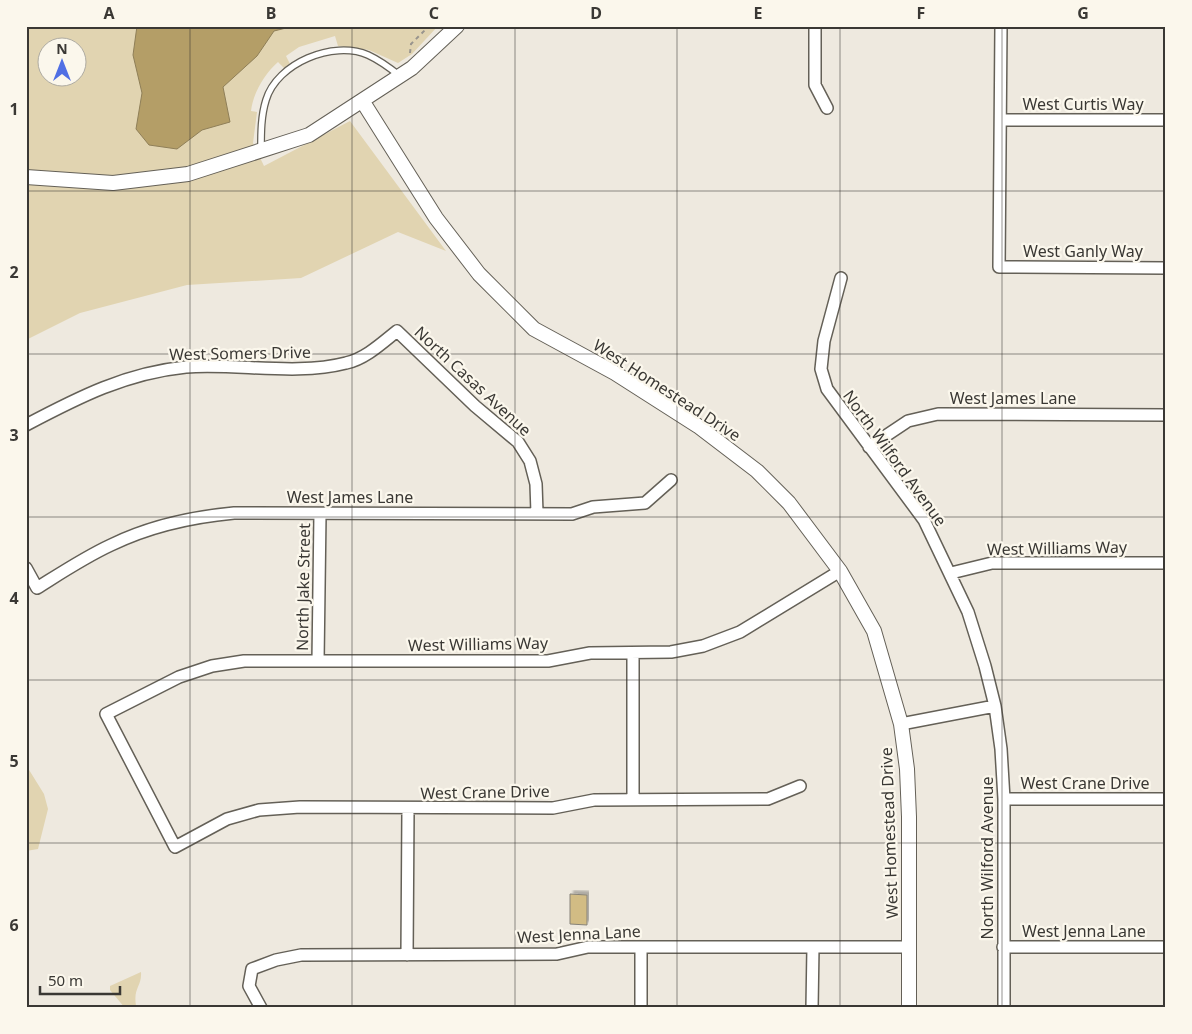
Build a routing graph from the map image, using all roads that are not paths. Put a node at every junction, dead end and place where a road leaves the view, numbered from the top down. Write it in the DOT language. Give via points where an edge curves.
graph roads {
  1 [pos="457,26"];
  2 [pos="815,26"];
  3 [pos="1001,26"];
  4 [pos="400,76"];
  5 [pos="363,102"];
  6 [pos="827,108"];
  7 [pos="1001,120"];
  8 [pos="1166,120"];
  9 [pos="261,152"];
  10 [pos="26,177"];
  11 [pos="1166,268"];
  12 [pos="841,278"];
  13 [pos="397,331"];
  14 [pos="1166,415"];
  15 [pos="26,425"];
  16 [pos="869,448"];
  17 [pos="671,480"];
  18 [pos="537,513"];
  19 [pos="320,514"];
  20 [pos="1166,562"];
  21 [pos="26,568"];
  22 [pos="840,571"];
  23 [pos="951,573"];
  24 [pos="633,653"];
  25 [pos="318,661"];
  26 [pos="995,706"];
  27 [pos="901,724"];
  28 [pos="800,786"];
  29 [pos="1004,799"];
  30 [pos="1166,799"];
  31 [pos="633,800"];
  32 [pos="408,809"];
  33 [pos="175,847"];
  34 [pos="641,947"];
  35 [pos="813,947"];
  36 [pos="909,947"];
  37 [pos="1003,947"];
  38 [pos="1166,947"];
  39 [pos="407,955"];
  40 [pos="261,1008"];
  41 [pos="641,1008"];
  42 [pos="812,1008"];
  43 [pos="909,1008"];
  44 [pos="1004,1008"];
  1 -- 4 [label="street"];
  2 -- 6 [label="street" via="815,85"];
  3 -- 7 [label="street"];
  4 -- 5 [label="street"];
  4 -- 9 [label="lane" via="366,54 340,51 320,53 302,60 279,80 266,98"];
  5 -- 9 [label="street" via="309,135"];
  5 -- 22 [label="street, West Homestead Drive" via="436,218 479,274 534,329 615,373 698,426 757,471 789,503"];
  7 -- 8 [label="street, West Curtis Way"];
  7 -- 11 [label="street, West Ganly Way" via="999,267"];
  9 -- 10 [label="street" via="188,174 114,183"];
  12 -- 16 [label="street, North Wilford Avenue" via="824,340 821,369 827,390"];
  13 -- 15 [label="street, West Somers Drive" via="373,350 347,363 317,367 187,367 139,374 97,389"];
  13 -- 18 [label="street, North Casas Avenue" via="475,406 518,442 530,461 536,484"];
  14 -- 16 [label="street, West James Lane" via="938,414 908,421"];
  16 -- 23 [label="street, North Wilford Avenue" via="924,520"];
  17 -- 18 [label="street, West James Lane" via="645,503 593,507 572,514"];
  18 -- 19 [label="street, West James Lane"];
  19 -- 21 [label="street, West James Lane" via="196,516 111,545 37,588"];
  19 -- 25 [label="street, North Jake Street"];
  20 -- 23 [label="street, West Williams Way" via="992,562"];
  22 -- 24 [label="street, West Williams Way" via="740,632 703,646 672,652"];
  22 -- 27 [label="street, West Homestead Drive" via="874,631"];
  23 -- 26 [label="street, North Wilford Avenue" via="975,631"];
  24 -- 25 [label="street, West Williams Way" via="590,653 548,661"];
  24 -- 31 [label="street"];
  25 -- 33 [label="street, West Williams Way" via="244,660 212,666 179,677 106,714"];
  26 -- 27 [label="street"];
  26 -- 29 [label="street, North Wilford Avenue"];
  27 -- 36 [label="street, West Homestead Drive" via="908,788"];
  28 -- 31 [label="street, West Crane Drive" via="768,799"];
  29 -- 30 [label="street, West Crane Drive"];
  29 -- 37 [label="street, North Wilford Avenue"];
  31 -- 32 [label="street, West Crane Drive" via="594,800 553,808"];
  32 -- 33 [label="street, West Crane Drive" via="300,807 259,810 228,819"];
  32 -- 39 [label="street"];
  34 -- 35 [label="street, West Jenna Lane"];
  34 -- 39 [label="street, West Jenna Lane" via="588,947 557,954"];
  34 -- 41 [label="street"];
  35 -- 36 [label="street, West Jenna Lane"];
  35 -- 42 [label="street"];
  36 -- 43 [label="street, West Homestead Drive"];
  37 -- 38 [label="street, West Jenna Lane"];
  37 -- 44 [label="street, North Wilford Avenue"];
  39 -- 40 [label="street, West Jenna Lane" via="301,955 276,960 252,969 249,986"];
}
